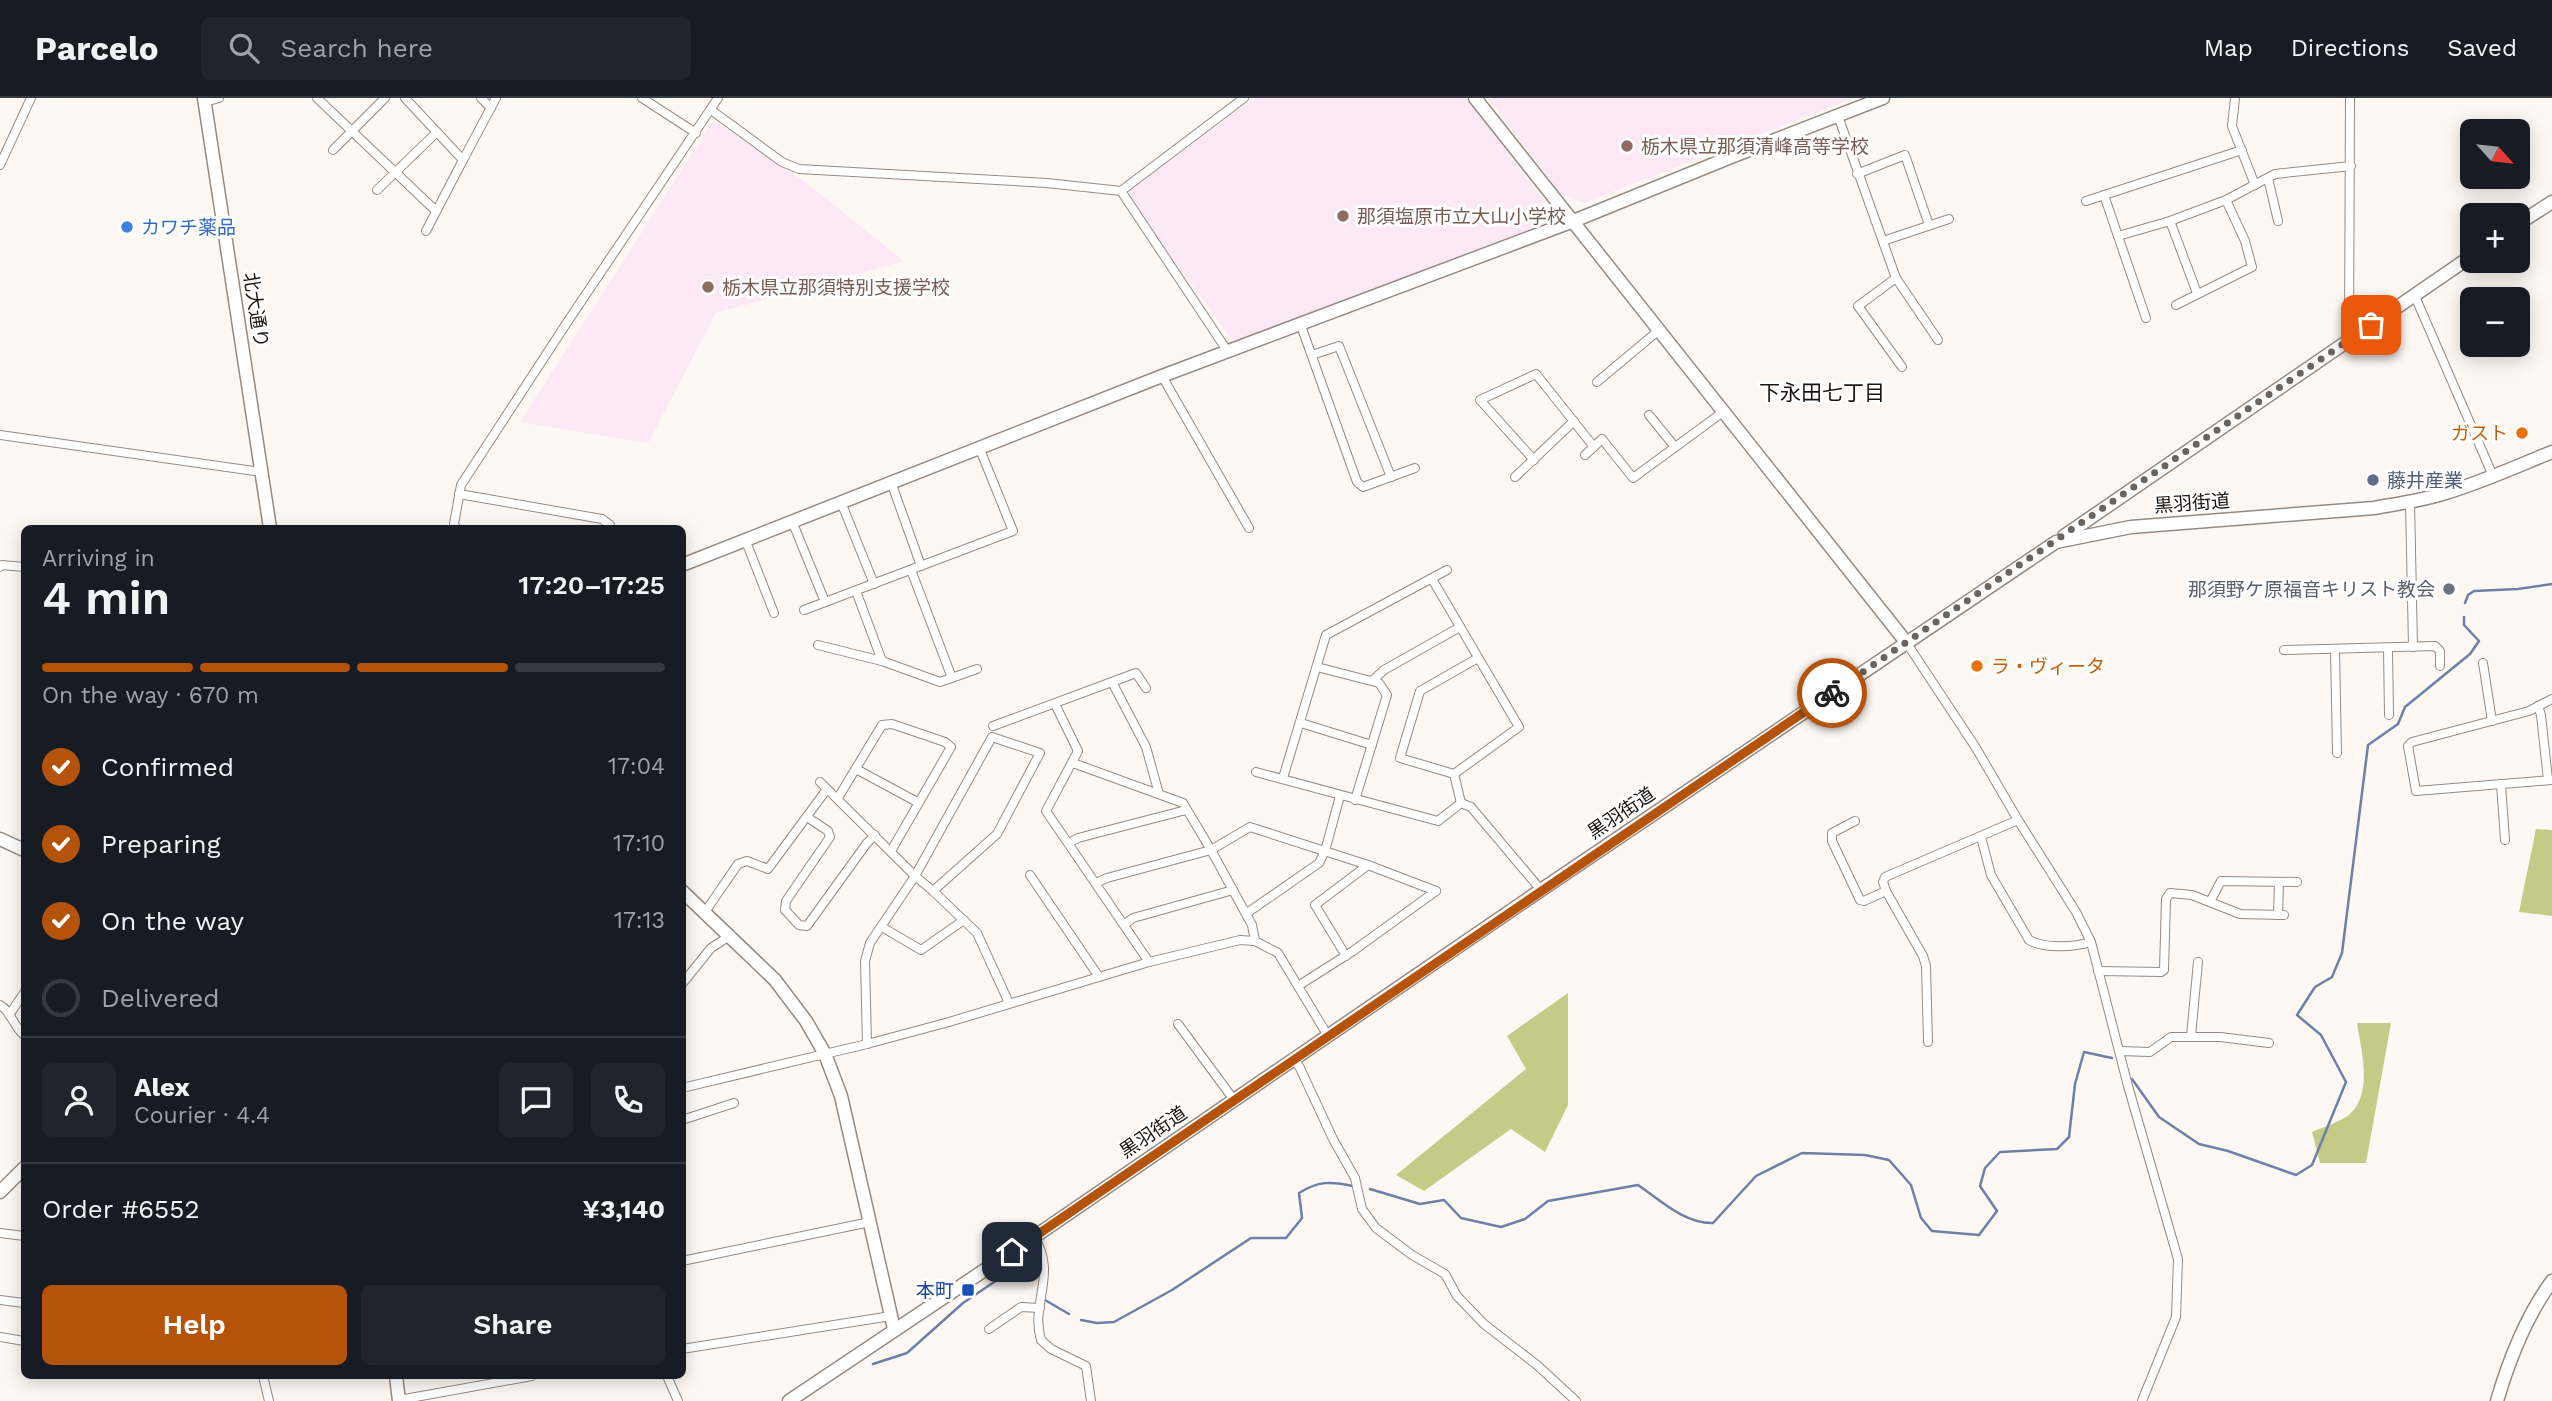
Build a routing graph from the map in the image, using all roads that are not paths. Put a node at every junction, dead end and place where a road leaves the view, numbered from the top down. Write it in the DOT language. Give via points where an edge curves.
graph roads {
  1 [pos="24,98"];
  2 [pos="31,98"];
  3 [pos="219,98"];
  4 [pos="317,98"];
  5 [pos="385,98"];
  6 [pos="405,98"];
  7 [pos="481,98"];
  8 [pos="496,98"];
  9 [pos="642,98"];
  10 [pos="718,98"];
  11 [pos="1244,98"];
  12 [pos="1475,98"];
  13 [pos="1883,98"];
  14 [pos="2235,98"];
  15 [pos="2350,98"];
  16 [pos="205,100"];
  17 [pos="491,108"];
  18 [pos="25,109"];
  19 [pos="710,110"];
  20 [pos="1838,116"];
  21 [pos="352,131"];
  22 [pos="437,132"];
  23 [pos="696,133"];
  24 [pos="333,150"];
  25 [pos="2242,150"];
  26 [pos="463,160"];
  27 [pos="0,165"];
  28 [pos="2351,166"];
  29 [pos="394,172"];
  30 [pos="1857,174"];
  31 [pos="2268,178"];
  32 [pos="2255,185"];
  33 [pos="377,190"];
  34 [pos="1121,191"];
  35 [pos="2104,195"];
  36 [pos="2227,200"];
  37 [pos="2087,201"];
  38 [pos="2552,202"];
  39 [pos="436,211"];
  40 [pos="2530,216"];
  41 [pos="1949,219"];
  42 [pos="2170,221"];
  43 [pos="2278,221"];
  44 [pos="1571,222"];
  45 [pos="1929,225"];
  46 [pos="426,231"];
  47 [pos="2118,236"];
  48 [pos="1883,241"];
  49 [pos="2460,264"];
  50 [pos="1896,278"];
  51 [pos="2197,293"];
  52 [pos="2414,294"];
  53 [pos="2176,306"];
  54 [pos="2146,318"];
  55 [pos="1300,323"];
  56 [pos="1658,331"];
  57 [pos="1938,340"];
  58 [pos="2349,340"];
  59 [pos="1228,352"];
  60 [pos="1312,355"];
  61 [pos="1902,367"];
  62 [pos="1162,376"];
  63 [pos="1597,382"];
  64 [pos="1723,412"];
  65 [pos="1649,415"];
  66 [pos="1574,421"];
  67 [pos="0,435"];
  68 [pos="979,447"];
  69 [pos="1594,447"];
  70 [pos="1675,447"];
  71 [pos="2552,452"];
  72 [pos="1585,455"];
  73 [pos="1534,460"];
  74 [pos="1415,468"];
  75 [pos="261,472"];
  76 [pos="2493,476"];
  77 [pos="1391,477"];
  78 [pos="1515,477"];
  79 [pos="891,482"];
  80 [pos="459,494"];
  81 [pos="2410,501"];
  82 [pos="841,502"];
  83 [pos="792,521"];
  84 [pos="270,525"];
  85 [pos="454,525"];
  86 [pos="610,525"];
  87 [pos="1249,528"];
  88 [pos="745,540"];
  89 [pos="2056,542"];
  90 [pos="686,563"];
  91 [pos="921,566"];
  92 [pos="0,567"];
  93 [pos="21,567"];
  94 [pos="911,570"];
  95 [pos="1447,570"];
  96 [pos="1432,579"];
  97 [pos="874,583"];
  98 [pos="856,591"];
  99 [pos="825,602"];
  100 [pos="804,610"];
  101 [pos="774,613"];
  102 [pos="1460,627"];
  103 [pos="1906,642"];
  104 [pos="818,645"];
  105 [pos="2413,647"];
  106 [pos="2388,648"];
  107 [pos="2335,649"];
  108 [pos="2284,650"];
  109 [pos="1478,658"];
  110 [pos="883,662"];
  111 [pos="2483,663"];
  112 [pos="2440,666"];
  113 [pos="1317,667"];
  114 [pos="976,669"];
  115 [pos="952,678"];
  116 [pos="1373,680"];
  117 [pos="1112,682"];
  118 [pos="1146,688"];
  119 [pos="2552,699"];
  120 [pos="1055,704"];
  121 [pos="2538,706"];
  122 [pos="2389,715"];
  123 [pos="2492,721"];
  124 [pos="1301,723"];
  125 [pos="993,726"];
  126 [pos="1372,745"];
  127 [pos="2337,753"];
  128 [pos="1073,763"];
  129 [pos="856,769"];
  130 [pos="1256,772"];
  131 [pos="1454,774"];
  132 [pos="1283,778"];
  133 [pos="2550,780"];
  134 [pos="820,782"];
  135 [pos="2501,784"];
  136 [pos="827,789"];
  137 [pos="1158,794"];
  138 [pos="1340,796"];
  139 [pos="838,798"];
  140 [pos="1355,800"];
  141 [pos="919,803"];
  142 [pos="1461,803"];
  143 [pos="1186,810"];
  144 [pos="807,817"];
  145 [pos="2018,820"];
  146 [pos="1855,821"];
  147 [pos="875,835"];
  148 [pos="1981,836"];
  149 [pos="0,839"];
  150 [pos="2505,840"];
  151 [pos="1069,843"];
  152 [pos="21,849"];
  153 [pos="1211,850"];
  154 [pos="891,851"];
  155 [pos="1325,851"];
  156 [pos="1368,865"];
  157 [pos="1030,875"];
  158 [pos="915,876"];
  159 [pos="2279,882"];
  160 [pos="2297,882"];
  161 [pos="1096,883"];
  162 [pos="1233,890"];
  163 [pos="1541,890"];
  164 [pos="933,891"];
  165 [pos="1886,891"];
  166 [pos="686,895"];
  167 [pos="2210,902"];
  168 [pos="705,912"];
  169 [pos="1247,914"];
  170 [pos="964,920"];
  171 [pos="1125,924"];
  172 [pos="882,927"];
  173 [pos="731,935"];
  174 [pos="1255,941"];
  175 [pos="2091,942"];
  176 [pos="1346,956"];
  177 [pos="1149,962"];
  178 [pos="2198,962"];
  179 [pos="2098,971"];
  180 [pos="1099,976"];
  181 [pos="686,979"];
  182 [pos="1298,986"];
  183 [pos="21,997"];
  184 [pos="1009,1003"];
  185 [pos="0,1005"];
  186 [pos="9,1015"];
  187 [pos="1178,1024"];
  188 [pos="21,1032"];
  189 [pos="1328,1036"];
  190 [pos="2191,1036"];
  191 [pos="1928,1042"];
  192 [pos="2269,1043"];
  193 [pos="867,1044"];
  194 [pos="2119,1051"];
  195 [pos="825,1054"];
  196 [pos="1294,1059"];
  197 [pos="686,1086"];
  198 [pos="1234,1100"];
  199 [pos="734,1103"];
  200 [pos="686,1119"];
  201 [pos="21,1171"];
  202 [pos="0,1192"];
  203 [pos="870,1222"];
  204 [pos="0,1233"];
  205 [pos="21,1236"];
  206 [pos="1034,1237"];
  207 [pos="686,1261"];
  208 [pos="2552,1281"];
  209 [pos="0,1300"];
  210 [pos="21,1303"];
  211 [pos="1040,1308"];
  212 [pos="891,1316"];
  213 [pos="894,1329"];
  214 [pos="989,1329"];
  215 [pos="0,1337"];
  216 [pos="21,1340"];
  217 [pos="686,1348"];
  218 [pos="264,1379"];
  219 [pos="396,1379"];
  220 [pos="516,1379"];
  221 [pos="668,1379"];
  222 [pos="269,1401"];
  223 [pos="398,1401"];
  224 [pos="678,1401"];
  225 [pos="789,1401"];
  226 [pos="1091,1401"];
  227 [pos="1576,1401"];
  228 [pos="2142,1401"];
  229 [pos="2497,1401"];
  1 -- 18 [label="street"];
  2 -- 18 [label="street"];
  3 -- 16 [label="street"];
  4 -- 21 [label="street"];
  5 -- 21 [label="street"];
  6 -- 22 [label="street"];
  7 -- 17 [label="street"];
  8 -- 17 [label="street"];
  9 -- 23 [label="street"];
  10 -- 19 [label="street"];
  11 -- 34 [label="street"];
  12 -- 44 [label="street"];
  13 -- 20 [label="street"];
  14 -- 25 [label="street" via="2232,126"];
  15 -- 28 [label="street"];
  16 -- 75 [label="street, 北大通り"];
  17 -- 26 [label="street"];
  18 -- 27 [label="street"];
  19 -- 23 [label="street"];
  19 -- 34 [label="street" via="782,162 799,169"];
  20 -- 30 [label="street"];
  20 -- 44 [label="street"];
  21 -- 24 [label="street"];
  21 -- 29 [label="street"];
  22 -- 26 [label="street"];
  22 -- 29 [label="street"];
  23 -- 80 [label="street" via="561,331"];
  25 -- 32 [label="street"];
  25 -- 35 [label="street"];
  26 -- 39 [label="street"];
  28 -- 31 [label="street"];
  28 -- 58 [label="street"];
  29 -- 33 [label="street"];
  29 -- 39 [label="street"];
  30 -- 45 [label="street" via="1905,155"];
  30 -- 48 [label="street"];
  31 -- 32 [label="street"];
  31 -- 43 [label="street"];
  32 -- 36 [label="street"];
  34 -- 59 [label="street"];
  35 -- 37 [label="street"];
  35 -- 47 [label="street"];
  36 -- 42 [label="street"];
  36 -- 51 [label="street" via="2252,267"];
  38 -- 40 [label="street"];
  39 -- 46 [label="street"];
  41 -- 45 [label="street"];
  42 -- 47 [label="street"];
  42 -- 51 [label="street"];
  44 -- 55 [label="street"];
  44 -- 56 [label="street"];
  45 -- 48 [label="street"];
  47 -- 54 [label="street"];
  48 -- 50 [label="street"];
  49 -- 52 [label="street"];
  50 -- 57 [label="street"];
  50 -- 61 [label="street" via="1858,306"];
  51 -- 53 [label="street"];
  52 -- 58 [label="street"];
  52 -- 76 [label="street"];
  55 -- 59 [label="street"];
  55 -- 60 [label="street"];
  56 -- 63 [label="street"];
  56 -- 64 [label="street"];
  58 -- 89 [label="street"];
  59 -- 62 [label="street"];
  60 -- 77 [label="street" via="1339,346"];
  60 -- 77 [label="street" via="1357,482 1363,487"];
  62 -- 68 [label="street"];
  62 -- 87 [label="street"];
  64 -- 70 [label="street"];
  64 -- 103 [label="street"];
  65 -- 70 [label="street"];
  66 -- 69 [label="street"];
  66 -- 73 [label="street"];
  66 -- 73 [label="street" via="1536,374 1480,400"];
  67 -- 75 [label="street"];
  68 -- 79 [label="street"];
  68 -- 91 [label="street" via="1013,531"];
  69 -- 70 [label="street" via="1602,439 1633,478"];
  69 -- 72 [label="street"];
  71 -- 76 [label="street, 黒羽街道"];
  73 -- 78 [label="street"];
  74 -- 77 [label="street"];
  75 -- 84 [label="street, 北大通り"];
  76 -- 81 [label="street, 黒羽街道"];
  79 -- 82 [label="street"];
  79 -- 91 [label="street"];
  80 -- 85 [label="street"];
  80 -- 86 [label="street" via="601,519"];
  81 -- 89 [label="street, 黒羽街道" via="2362,509 2131,527"];
  81 -- 105 [label="street"];
  82 -- 83 [label="street"];
  82 -- 97 [label="street"];
  83 -- 88 [label="street"];
  83 -- 99 [label="street"];
  88 -- 90 [label="street"];
  88 -- 101 [label="street"];
  89 -- 103 [label="street, 黒羽街道"];
  91 -- 94 [label="street"];
  92 -- 93 [label="street"];
  94 -- 97 [label="street"];
  94 -- 115 [label="street"];
  95 -- 96 [label="street"];
  96 -- 102 [label="street"];
  96 -- 113 [label="street" via="1326,635"];
  97 -- 98 [label="street"];
  98 -- 99 [label="street"];
  98 -- 110 [label="street"];
  99 -- 100 [label="street"];
  102 -- 109 [label="street"];
  102 -- 116 [label="street"];
  103 -- 145 [label="street"];
  103 -- 163 [label="street, 黒羽街道"];
  104 -- 110 [label="street"];
  105 -- 106 [label="street"];
  105 -- 112 [label="street" via="2438,648"];
  106 -- 107 [label="street"];
  106 -- 122 [label="street"];
  107 -- 108 [label="street"];
  107 -- 127 [label="street"];
  109 -- 131 [label="street" via="1519,727"];
  109 -- 131 [label="street" via="1420,691 1400,758"];
  110 -- 115 [label="street" via="940,682"];
  111 -- 123 [label="street"];
  113 -- 116 [label="street"];
  113 -- 124 [label="street"];
  114 -- 115 [label="street"];
  116 -- 126 [label="street" via="1387,695"];
  117 -- 118 [label="street" via="1136,673"];
  117 -- 120 [label="street"];
  117 -- 137 [label="street" via="1146,747"];
  119 -- 121 [label="street"];
  120 -- 125 [label="street"];
  120 -- 128 [label="street" via="1078,751"];
  121 -- 123 [label="street"];
  121 -- 133 [label="street"];
  123 -- 135 [label="street" via="2412,743 2409,754 2416,791"];
  124 -- 126 [label="street"];
  124 -- 132 [label="street"];
  126 -- 140 [label="street"];
  128 -- 137 [label="street"];
  128 -- 151 [label="street" via="1046,811"];
  129 -- 139 [label="street"];
  129 -- 141 [label="street"];
  129 -- 141 [label="street" via="882,725 945,741 951,747"];
  130 -- 132 [label="street"];
  131 -- 142 [label="street"];
  132 -- 138 [label="street"];
  133 -- 135 [label="street"];
  134 -- 136 [label="street"];
  135 -- 150 [label="street"];
  136 -- 139 [label="street"];
  136 -- 144 [label="street"];
  137 -- 143 [label="street" via="1183,803"];
  138 -- 140 [label="street"];
  138 -- 155 [label="street"];
  139 -- 147 [label="street"];
  140 -- 142 [label="street" via="1438,821"];
  141 -- 154 [label="street"];
  142 -- 163 [label="street" via="1471,807"];
  143 -- 151 [label="street"];
  143 -- 153 [label="street"];
  144 -- 147 [label="street" via="830,837 786,901 785,910 799,925 807,926"];
  144 -- 168 [label="street" via="768,869 738,864"];
  145 -- 148 [label="street"];
  145 -- 175 [label="street"];
  146 -- 165 [label="street" via="1832,833 1832,841 1860,900"];
  147 -- 154 [label="street"];
  148 -- 165 [label="street" via="1887,875"];
  148 -- 175 [label="street" via="1991,874 2029,940 2036,944"];
  149 -- 152 [label="street"];
  151 -- 161 [label="street"];
  153 -- 155 [label="street" via="1250,827"];
  153 -- 161 [label="street"];
  153 -- 162 [label="street"];
  154 -- 158 [label="street"];
  155 -- 156 [label="street"];
  155 -- 169 [label="street" via="1319,863"];
  156 -- 176 [label="street" via="1315,905"];
  156 -- 176 [label="street" via="1436,891"];
  157 -- 180 [label="street"];
  158 -- 164 [label="street"];
  158 -- 164 [label="street" via="992,737 1040,753 997,834"];
  158 -- 172 [label="street"];
  159 -- 160 [label="street"];
  159 -- 167 [label="street" via="2221,881"];
  159 -- 167 [label="street" via="2281,915 2240,914"];
  161 -- 171 [label="street"];
  162 -- 169 [label="street"];
  162 -- 171 [label="street"];
  163 -- 189 [label="street, 黒羽街道"];
  164 -- 170 [label="street"];
  165 -- 191 [label="street" via="1926,966"];
  166 -- 168 [label="street"];
  167 -- 179 [label="street" via="2192,895 2168,895 2161,972"];
  168 -- 173 [label="street"];
  169 -- 174 [label="street"];
  170 -- 172 [label="street" via="921,950"];
  170 -- 184 [label="street" via="977,933"];
  171 -- 177 [label="street"];
  172 -- 193 [label="street" via="870,943 865,961"];
  173 -- 181 [label="street" via="711,948"];
  173 -- 195 [label="street" via="793,1001"];
  174 -- 177 [label="street" via="1240,940"];
  174 -- 182 [label="street" via="1278,953"];
  175 -- 179 [label="street"];
  176 -- 182 [label="street"];
  177 -- 180 [label="street"];
  178 -- 190 [label="street"];
  179 -- 194 [label="street"];
  180 -- 184 [label="street"];
  182 -- 189 [label="street"];
  183 -- 186 [label="street"];
  184 -- 193 [label="street"];
  185 -- 186 [label="street"];
  186 -- 188 [label="street"];
  187 -- 198 [label="street"];
  189 -- 196 [label="street, 黒羽街道"];
  190 -- 192 [label="street"];
  190 -- 194 [label="street" via="2167,1039 2150,1052"];
  193 -- 195 [label="street"];
  194 -- 228 [label="street" via="2178,1259 2176,1317"];
  195 -- 197 [label="street"];
  195 -- 203 [label="street" via="841,1096"];
  196 -- 198 [label="street, 黒羽街道"];
  196 -- 227 [label="street" via="1355,1178 1362,1209 1376,1228 1445,1274 1457,1296 1483,1324"];
  198 -- 206 [label="street, 黒羽街道"];
  199 -- 200 [label="street"];
  201 -- 202 [label="street"];
  203 -- 207 [label="street"];
  203 -- 212 [label="street"];
  204 -- 205 [label="street"];
  206 -- 211 [label="street" via="1045,1258"];
  206 -- 213 [label="street, 黒羽街道"];
  208 -- 229 [label="street" via="2526,1328"];
  209 -- 210 [label="street"];
  211 -- 214 [label="street" via="1021,1307"];
  211 -- 226 [label="street" via="1041,1340 1086,1366"];
  212 -- 213 [label="street"];
  212 -- 217 [label="street"];
  213 -- 225 [label="street, 黒羽街道"];
  215 -- 216 [label="street"];
  218 -- 222 [label="street"];
  219 -- 223 [label="street"];
  220 -- 223 [label="street"];
  221 -- 224 [label="street"];
}
